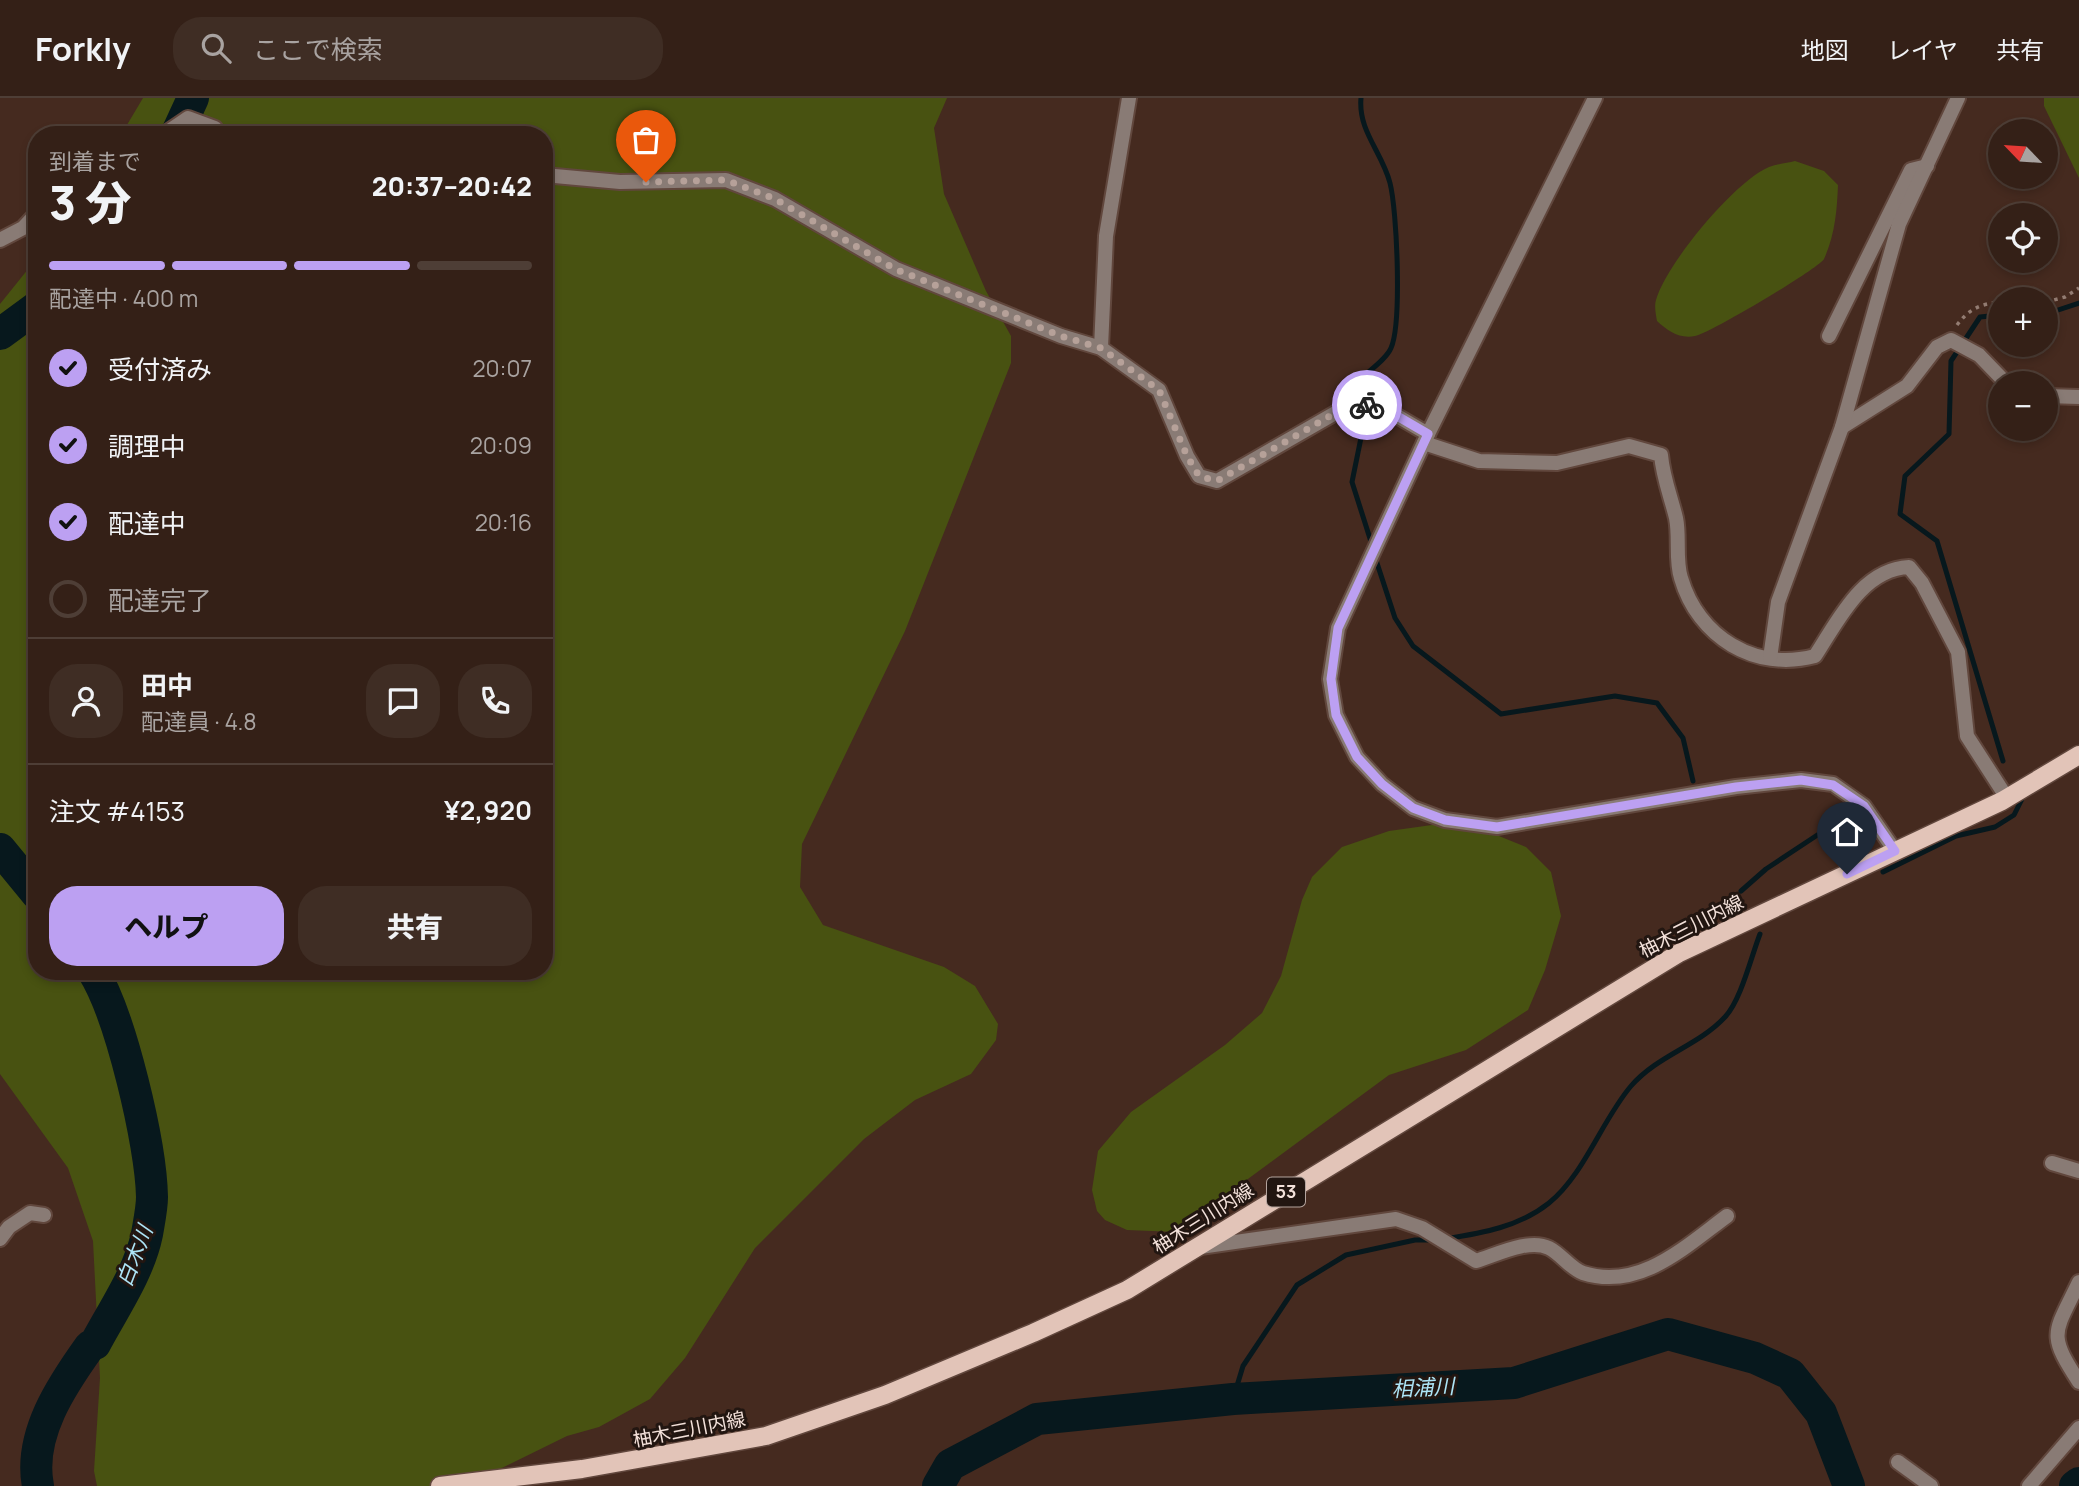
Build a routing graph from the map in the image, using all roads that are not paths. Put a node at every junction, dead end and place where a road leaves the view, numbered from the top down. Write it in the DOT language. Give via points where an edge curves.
graph roads {
  1 [pos="1129,98"];
  2 [pos="1595,98"];
  3 [pos="1958,98"];
  4 [pos="176,126"];
  5 [pos="210,126"];
  6 [pos="1927,166"];
  7 [pos="553,177"];
  8 [pos="28,223"];
  9 [pos="0,240"];
  10 [pos="1829,336"];
  11 [pos="1101,348"];
  12 [pos="1993,371"];
  13 [pos="2058,396"];
  14 [pos="2079,397"];
  15 [pos="1842,427"];
  16 [pos="1426,439"];
  17 [pos="1770,658"];
  18 [pos="2079,755"];
  19 [pos="2007,799"];
  20 [pos="1895,851"];
  21 [pos="2052,1163"];
  22 [pos="2079,1171"];
  23 [pos="44,1215"];
  24 [pos="1727,1216"];
  25 [pos="0,1239"];
  26 [pos="1195,1248"];
  27 [pos="2079,1282"];
  28 [pos="2079,1382"];
  29 [pos="2079,1428"];
  30 [pos="1898,1462"];
  31 [pos="440,1486"];
  32 [pos="1931,1486"];
  33 [pos="2029,1486"];
  1 -- 11 [label="street" via="1106,236"];
  2 -- 16 [label="street"];
  3 -- 6 [label="street"];
  4 -- 5 [label="street" via="188,118"];
  6 -- 10 [label="street" via="1911,170"];
  6 -- 15 [label="street" via="1899,225"];
  7 -- 11 [label="street" via="620,182 726,180 775,199 895,269"];
  8 -- 9 [label="street"];
  11 -- 16 [label="street" via="1159,390 1199,476 1217,481 1351,404 1380,406"];
  12 -- 15 [label="street" via="1972,352 1947,342 1937,347 1907,386"];
  13 -- 14 [label="street"];
  15 -- 17 [label="street" via="1778,602"];
  16 -- 17 [label="street" via="1479,461 1557,463 1629,446 1661,455 1676,520 1680,577 1700,619 1726,644"];
  16 -- 20 [label="street" via="1338,628 1331,679 1336,715 1357,757 1382,784 1413,808 1445,820 1497,827 1801,780 1833,785 1864,806"];
  17 -- 19 [label="street" via="1791,663 1815,656 1867,582 1891,568 1909,567 1958,652 1967,736"];
  18 -- 19 [label="main road, 柚木三川内線 / 53"];
  19 -- 20 [label="main road, 柚木三川内線 / 53"];
  20 -- 26 [label="main road, 柚木三川内線 / 53" via="1679,953"];
  21 -- 22 [label="street"];
  23 -- 25 [label="street" via="30,1213"];
  24 -- 26 [label="street" via="1655,1269 1614,1276 1582,1273 1547,1247 1531,1244 1476,1261 1422,1228 1396,1219"];
  26 -- 31 [label="main road, 柚木三川内線 / 53" via="1127,1290 1033,1334 885,1395 766,1436 582,1469"];
  27 -- 28 [label="street" via="2056,1343"];
  29 -- 33 [label="street"];
  30 -- 32 [label="street"];
}
